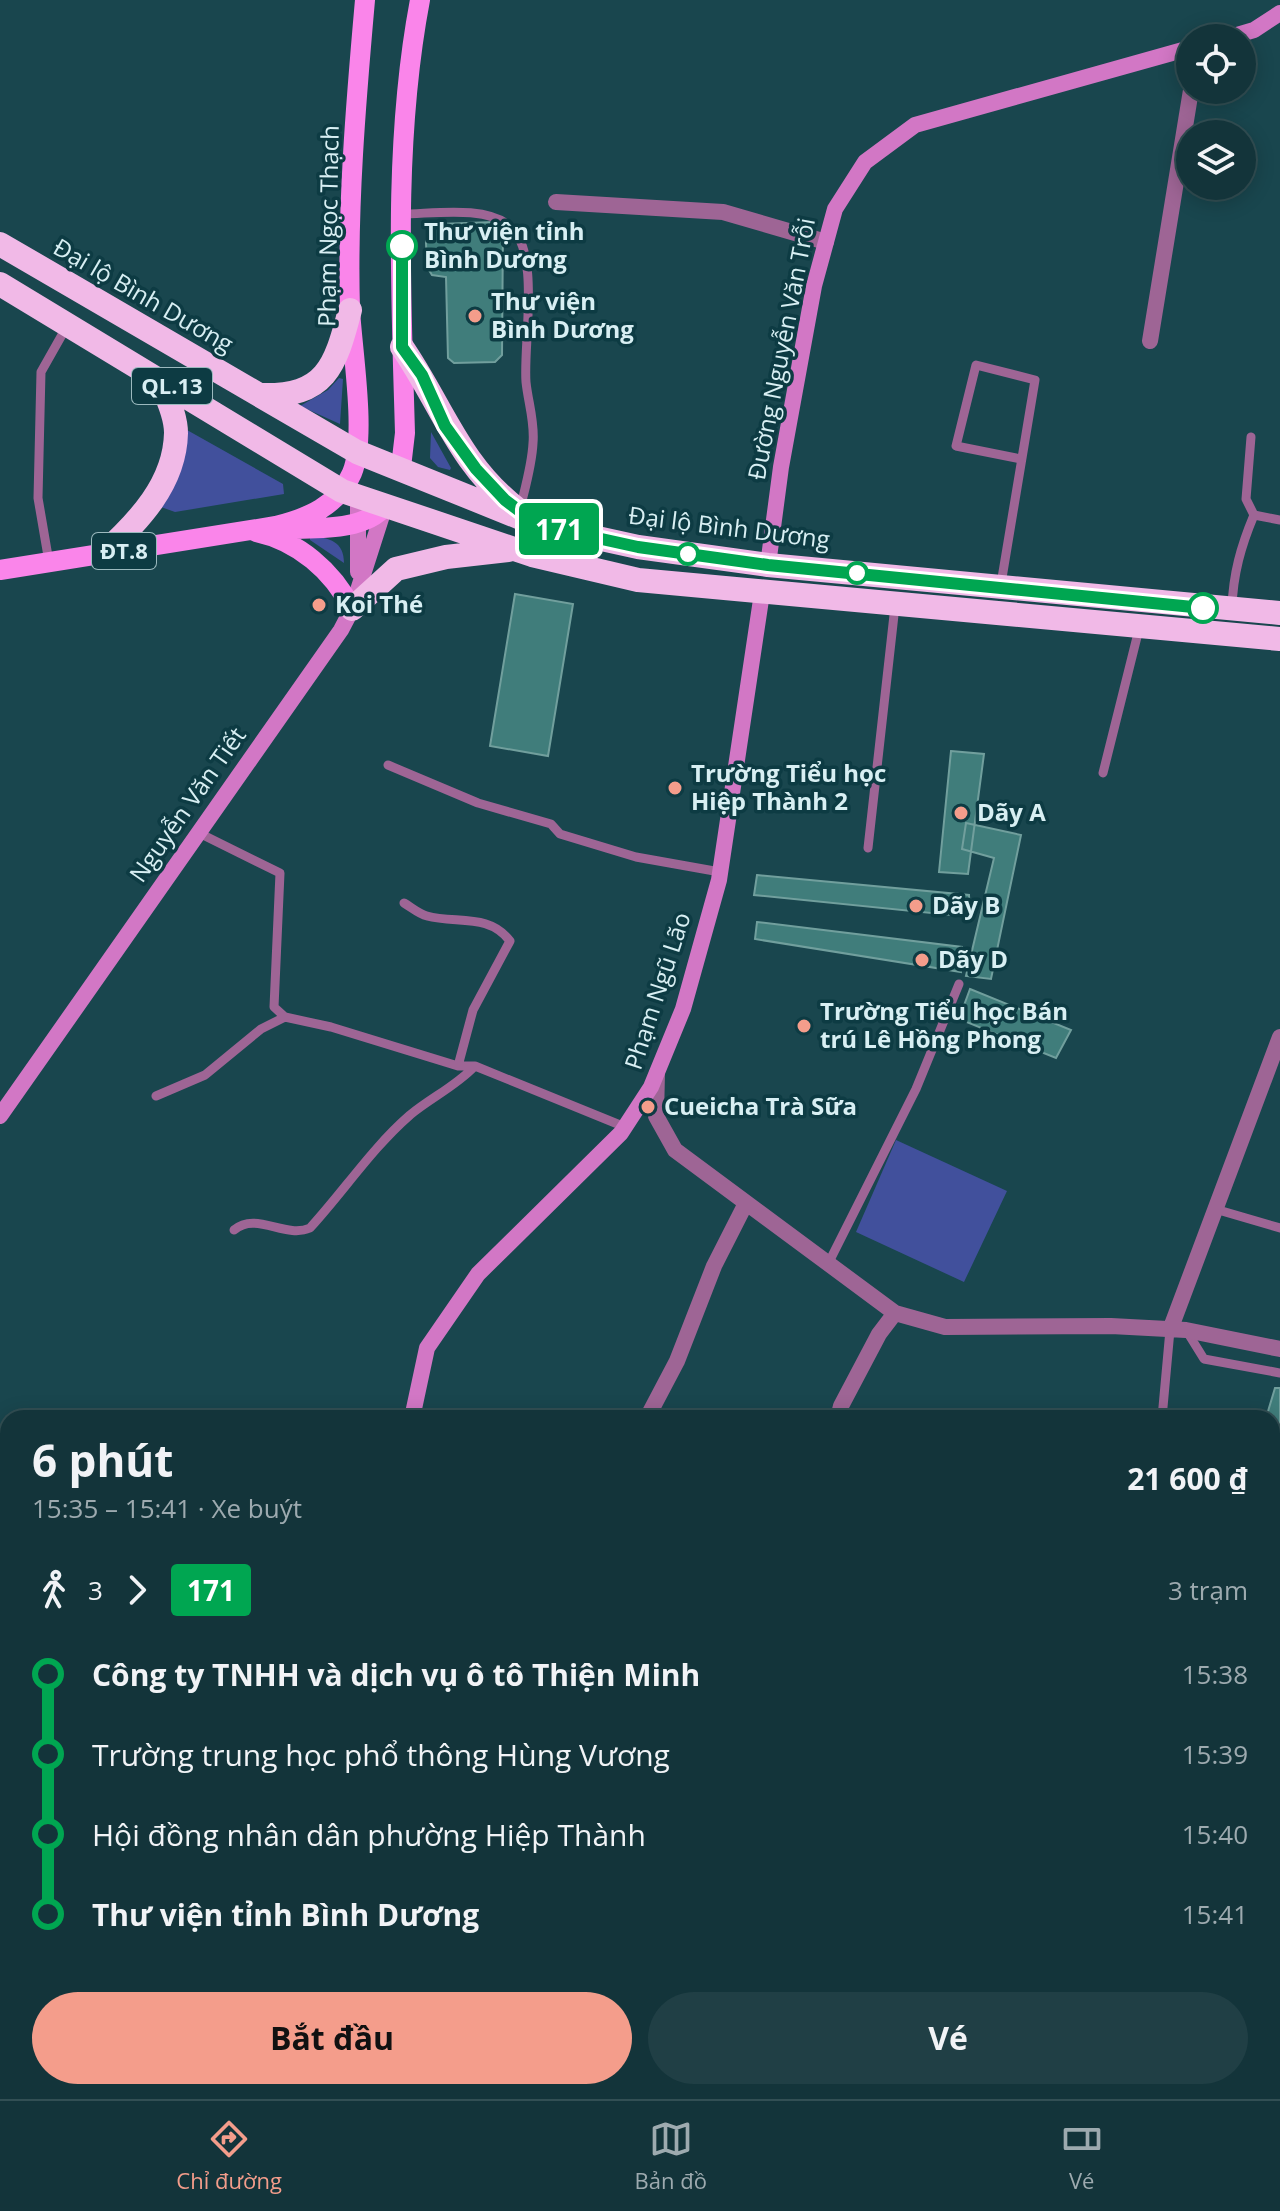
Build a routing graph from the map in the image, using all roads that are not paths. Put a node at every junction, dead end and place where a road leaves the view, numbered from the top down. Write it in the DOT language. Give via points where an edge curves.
graph roads {
  1 [pos="365,0"];
  2 [pos="420,0"];
  3 [pos="1280,13"];
  4 [pos="1256,29"];
  5 [pos="1176,52"];
  6 [pos="1189,104"];
  7 [pos="556,202"];
  8 [pos="401,214"];
  9 [pos="826,242"];
  10 [pos="0,244"];
  11 [pos="0,284"];
  12 [pos="350,310"];
  13 [pos="68,325"];
  14 [pos="1150,341"];
  15 [pos="402,347"];
  16 [pos="160,379"];
  17 [pos="257,395"];
  18 [pos="1251,437"];
  19 [pos="357,452"];
  20 [pos="1021,459"];
  21 [pos="401,467"];
  22 [pos="350,493"];
  23 [pos="385,506"];
  24 [pos="1254,515"];
  25 [pos="529,518"];
  26 [pos="1280,520"];
  27 [pos="358,522"];
  28 [pos="248,530"];
  29 [pos="514,549"];
  30 [pos="103,554"];
  31 [pos="49,562"];
  32 [pos="768,565"];
  33 [pos="0,570"];
  34 [pos="1001,588"];
  35 [pos="762,593"];
  36 [pos="895,606"];
  37 [pos="352,609"];
  38 [pos="1232,611"];
  39 [pos="1280,613"];
  40 [pos="1140,626"];
  41 [pos="1280,639"];
  42 [pos="388,765"];
  43 [pos="1103,773"];
  44 [pos="197,832"];
  45 [pos="868,848"];
  46 [pos="720,872"];
  47 [pos="404,903"];
  48 [pos="959,984"];
  49 [pos="285,1017"];
  50 [pos="1280,1037"];
  51 [pos="458,1066"];
  52 [pos="475,1066"];
  53 [pos="657,1073"];
  54 [pos="156,1096"];
  55 [pos="0,1116"];
  56 [pos="625,1127"];
  57 [pos="745,1205"];
  58 [pos="1215,1209"];
  59 [pos="1280,1228"];
  60 [pos="234,1230"];
  61 [pos="828,1264"];
  62 [pos="895,1313"];
  63 [pos="1178,1330"];
  64 [pos="1280,1349"];
  65 [pos="1280,1373"];
  66 [pos="414,1410"];
  67 [pos="651,1410"];
  68 [pos="840,1410"];
  69 [pos="1163,1410"];
  1 -- 12 [label="main road, Phạm Ngọc Thạch"];
  2 -- 8 [label="main road" via="412,41"];
  3 -- 4 [label="street"];
  5 -- 9 [label="street, Đường Nguyễn Văn Trỗi" via="915,125 865,162 835,209"];
  6 -- 14 [label="street"];
  7 -- 9 [label="street" via="723,212"];
  8 -- 15 [label="main road"];
  8 -- 25 [label="lane" via="485,216 517,233 528,286 526,382 533,442"];
  9 -- 32 [label="street, Đường Nguyễn Văn Trỗi" via="781,467"];
  10 -- 17 [label="highway, Đại lộ Bình Dương / QL.13"];
  11 -- 13 [label="highway, QL.13"];
  12 -- 17 [label="highway" via="340,349 321,380 304,391"];
  12 -- 19 [label="main road, Phạm Ngọc Thạch"];
  13 -- 16 [label="highway, QL.13"];
  13 -- 31 [label="lane" via="41,372 38,498"];
  15 -- 21 [label="main road"];
  15 -- 25 [label="highway" via="476,469"];
  16 -- 22 [label="highway, QL.13"];
  16 -- 30 [label="highway" via="176,431 165,479 134,525"];
  17 -- 19 [label="highway, Đại lộ Bình Dương"];
  18 -- 24 [label="lane" via="1246,499"];
  19 -- 21 [label="highway, Đại lộ Bình Dương"];
  19 -- 22 [label="highway"];
  20 -- 20 [label="lane" via="1035,380 976,365 956,446"];
  20 -- 34 [label="lane"];
  21 -- 23 [label="highway"];
  21 -- 25 [label="highway, Đại lộ Bình Dương"];
  22 -- 23 [label="highway, QL.13"];
  22 -- 27 [label="street"];
  22 -- 28 [label="main road" via="298,521"];
  23 -- 27 [label="main road" via="376,517"];
  23 -- 29 [label="highway, QL.13"];
  23 -- 37 [label="street, Nguyễn Văn Tiết"];
  24 -- 26 [label="lane"];
  24 -- 38 [label="lane" via="1240,548"];
  25 -- 32 [label="highway, Đại lộ Bình Dương" via="638,547"];
  27 -- 28 [label="main road"];
  27 -- 37 [label="street"];
  28 -- 30 [label="main road, ĐT.8"];
  28 -- 37 [label="main road" via="289,543 330,573"];
  29 -- 35 [label="highway, QL.13" via="638,580"];
  29 -- 37 [label="highway" via="396,569"];
  30 -- 31 [label="main road, ĐT.8"];
  31 -- 33 [label="main road, ĐT.8"];
  32 -- 34 [label="highway, Đại lộ Bình Dương"];
  34 -- 38 [label="highway, Đại lộ Bình Dương"];
  35 -- 36 [label="highway, QL.13"];
  35 -- 46 [label="street, Phạm Ngũ Lão"];
  36 -- 40 [label="highway, QL.13"];
  36 -- 45 [label="lane"];
  37 -- 44 [label="street, Nguyễn Văn Tiết"];
  38 -- 39 [label="highway, Đại lộ Bình Dương"];
  40 -- 41 [label="highway, QL.13"];
  40 -- 43 [label="lane"];
  42 -- 46 [label="lane" via="478,803 551,824 560,834 636,857"];
  44 -- 49 [label="lane" via="280,873 274,1007"];
  44 -- 55 [label="street, Nguyễn Văn Tiết"];
  46 -- 53 [label="street, Phạm Ngũ Lão" via="683,1009"];
  47 -- 51 [label="lane" via="424,916 468,918 504,932 510,941 473,1010"];
  48 -- 61 [label="lane" via="916,1089"];
  49 -- 51 [label="lane"];
  49 -- 54 [label="lane" via="261,1029 205,1075"];
  50 -- 58 [label="street"];
  51 -- 52 [label="lane"];
  52 -- 56 [label="lane"];
  52 -- 60 [label="lane" via="388,1136 310,1228 294,1233 250,1223"];
  53 -- 56 [label="street, Phạm Ngũ Lão"];
  53 -- 57 [label="street" via="656,1116 675,1150"];
  56 -- 66 [label="street, Phạm Ngũ Lão" via="478,1274 427,1348"];
  57 -- 61 [label="street"];
  57 -- 67 [label="street"];
  58 -- 59 [label="lane"];
  58 -- 63 [label="street"];
  61 -- 62 [label="street"];
  62 -- 63 [label="street" via="945,1327"];
  62 -- 68 [label="street"];
  63 -- 64 [label="street"];
  63 -- 65 [label="lane" via="1204,1359"];
  63 -- 69 [label="lane"];
}
